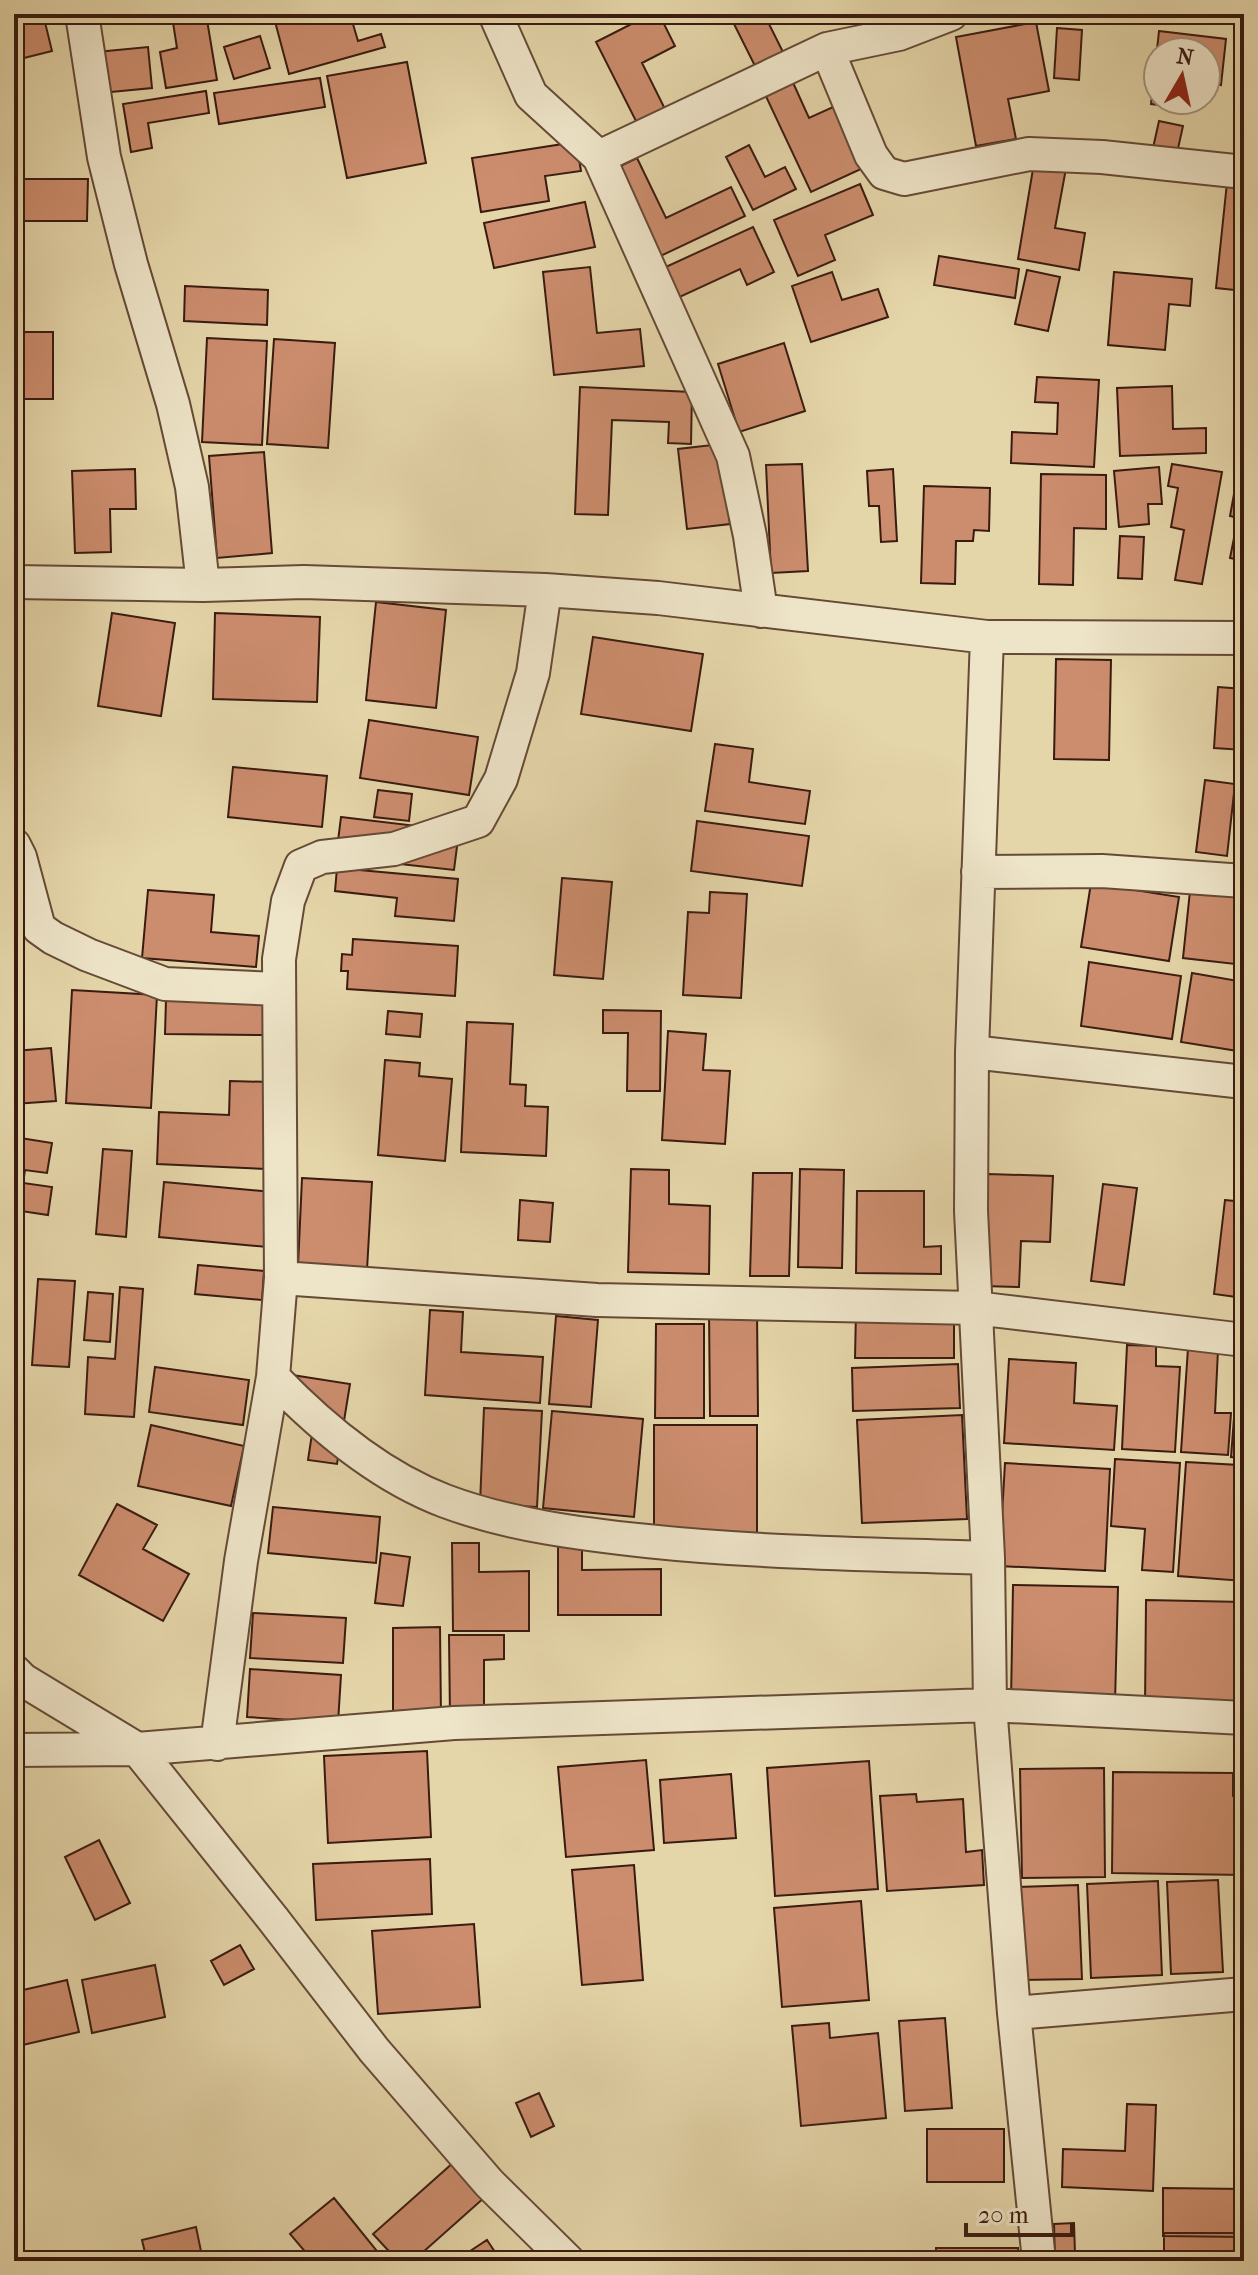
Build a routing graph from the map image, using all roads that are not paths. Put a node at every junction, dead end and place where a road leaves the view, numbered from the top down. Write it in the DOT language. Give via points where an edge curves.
graph roads {
  1 [pos="82,14"];
  2 [pos="495,14"];
  3 [pos="951,14"];
  4 [pos="827,49"];
  5 [pos="599,157"];
  6 [pos="1244,172"];
  7 [pos="14,582"];
  8 [pos="203,585"];
  9 [pos="545,590"];
  10 [pos="761,611"];
  11 [pos="987,637"];
  12 [pos="1244,638"];
  13 [pos="14,845"];
  14 [pos="978,872"];
  15 [pos="1244,881"];
  16 [pos="279,989"];
  17 [pos="972,1052"];
  18 [pos="1244,1082"];
  19 [pos="281,1278"];
  20 [pos="975,1308"];
  21 [pos="1244,1340"];
  22 [pos="273,1377"];
  23 [pos="988,1558"];
  24 [pos="14,1671"];
  25 [pos="990,1705"];
  26 [pos="1244,1718"];
  27 [pos="217,1744"];
  28 [pos="137,1749"];
  29 [pos="14,1750"];
  30 [pos="1244,1994"];
  31 [pos="1014,2013"];
  32 [pos="568,2261"];
  33 [pos="1039,2261"];
  1 -- 8 [label="street" via="104,157 192,487"];
  2 -- 5 [label="street" via="531,95"];
  3 -- 4 [label="street" via="899,34"];
  4 -- 5 [label="street"];
  4 -- 6 [label="street" via="871,155 884,173 904,179 1029,154"];
  5 -- 10 [label="street" via="733,456"];
  7 -- 8 [label="street"];
  8 -- 9 [label="street" via="304,582"];
  9 -- 10 [label="street"];
  9 -- 16 [label="street" via="533,673 501,779 478,821 394,849 322,857 301,866 288,901"];
  10 -- 11 [label="street"];
  11 -- 12 [label="street"];
  11 -- 14 [label="street"];
  13 -- 16 [label="street" via="39,928 53,938 165,984"];
  14 -- 15 [label="street" via="1102,871"];
  14 -- 17 [label="street"];
  16 -- 19 [label="street"];
  17 -- 18 [label="street"];
  17 -- 20 [label="street"];
  19 -- 20 [label="street" via="597,1300"];
  19 -- 22 [label="street"];
  20 -- 21 [label="street"];
  20 -- 23 [label="street"];
  22 -- 23 [label="street" via="311,1417 381,1468 443,1500 503,1518 592,1536 722,1549"];
  22 -- 27 [label="street"];
  23 -- 25 [label="street"];
  24 -- 28 [label="street"];
  25 -- 26 [label="street"];
  25 -- 27 [label="street" via="454,1723"];
  25 -- 31 [label="street"];
  27 -- 28 [label="street"];
  28 -- 29 [label="street"];
  28 -- 32 [label="street" via="374,2050 489,2183"];
  30 -- 31 [label="street"];
  31 -- 33 [label="street"];
}
